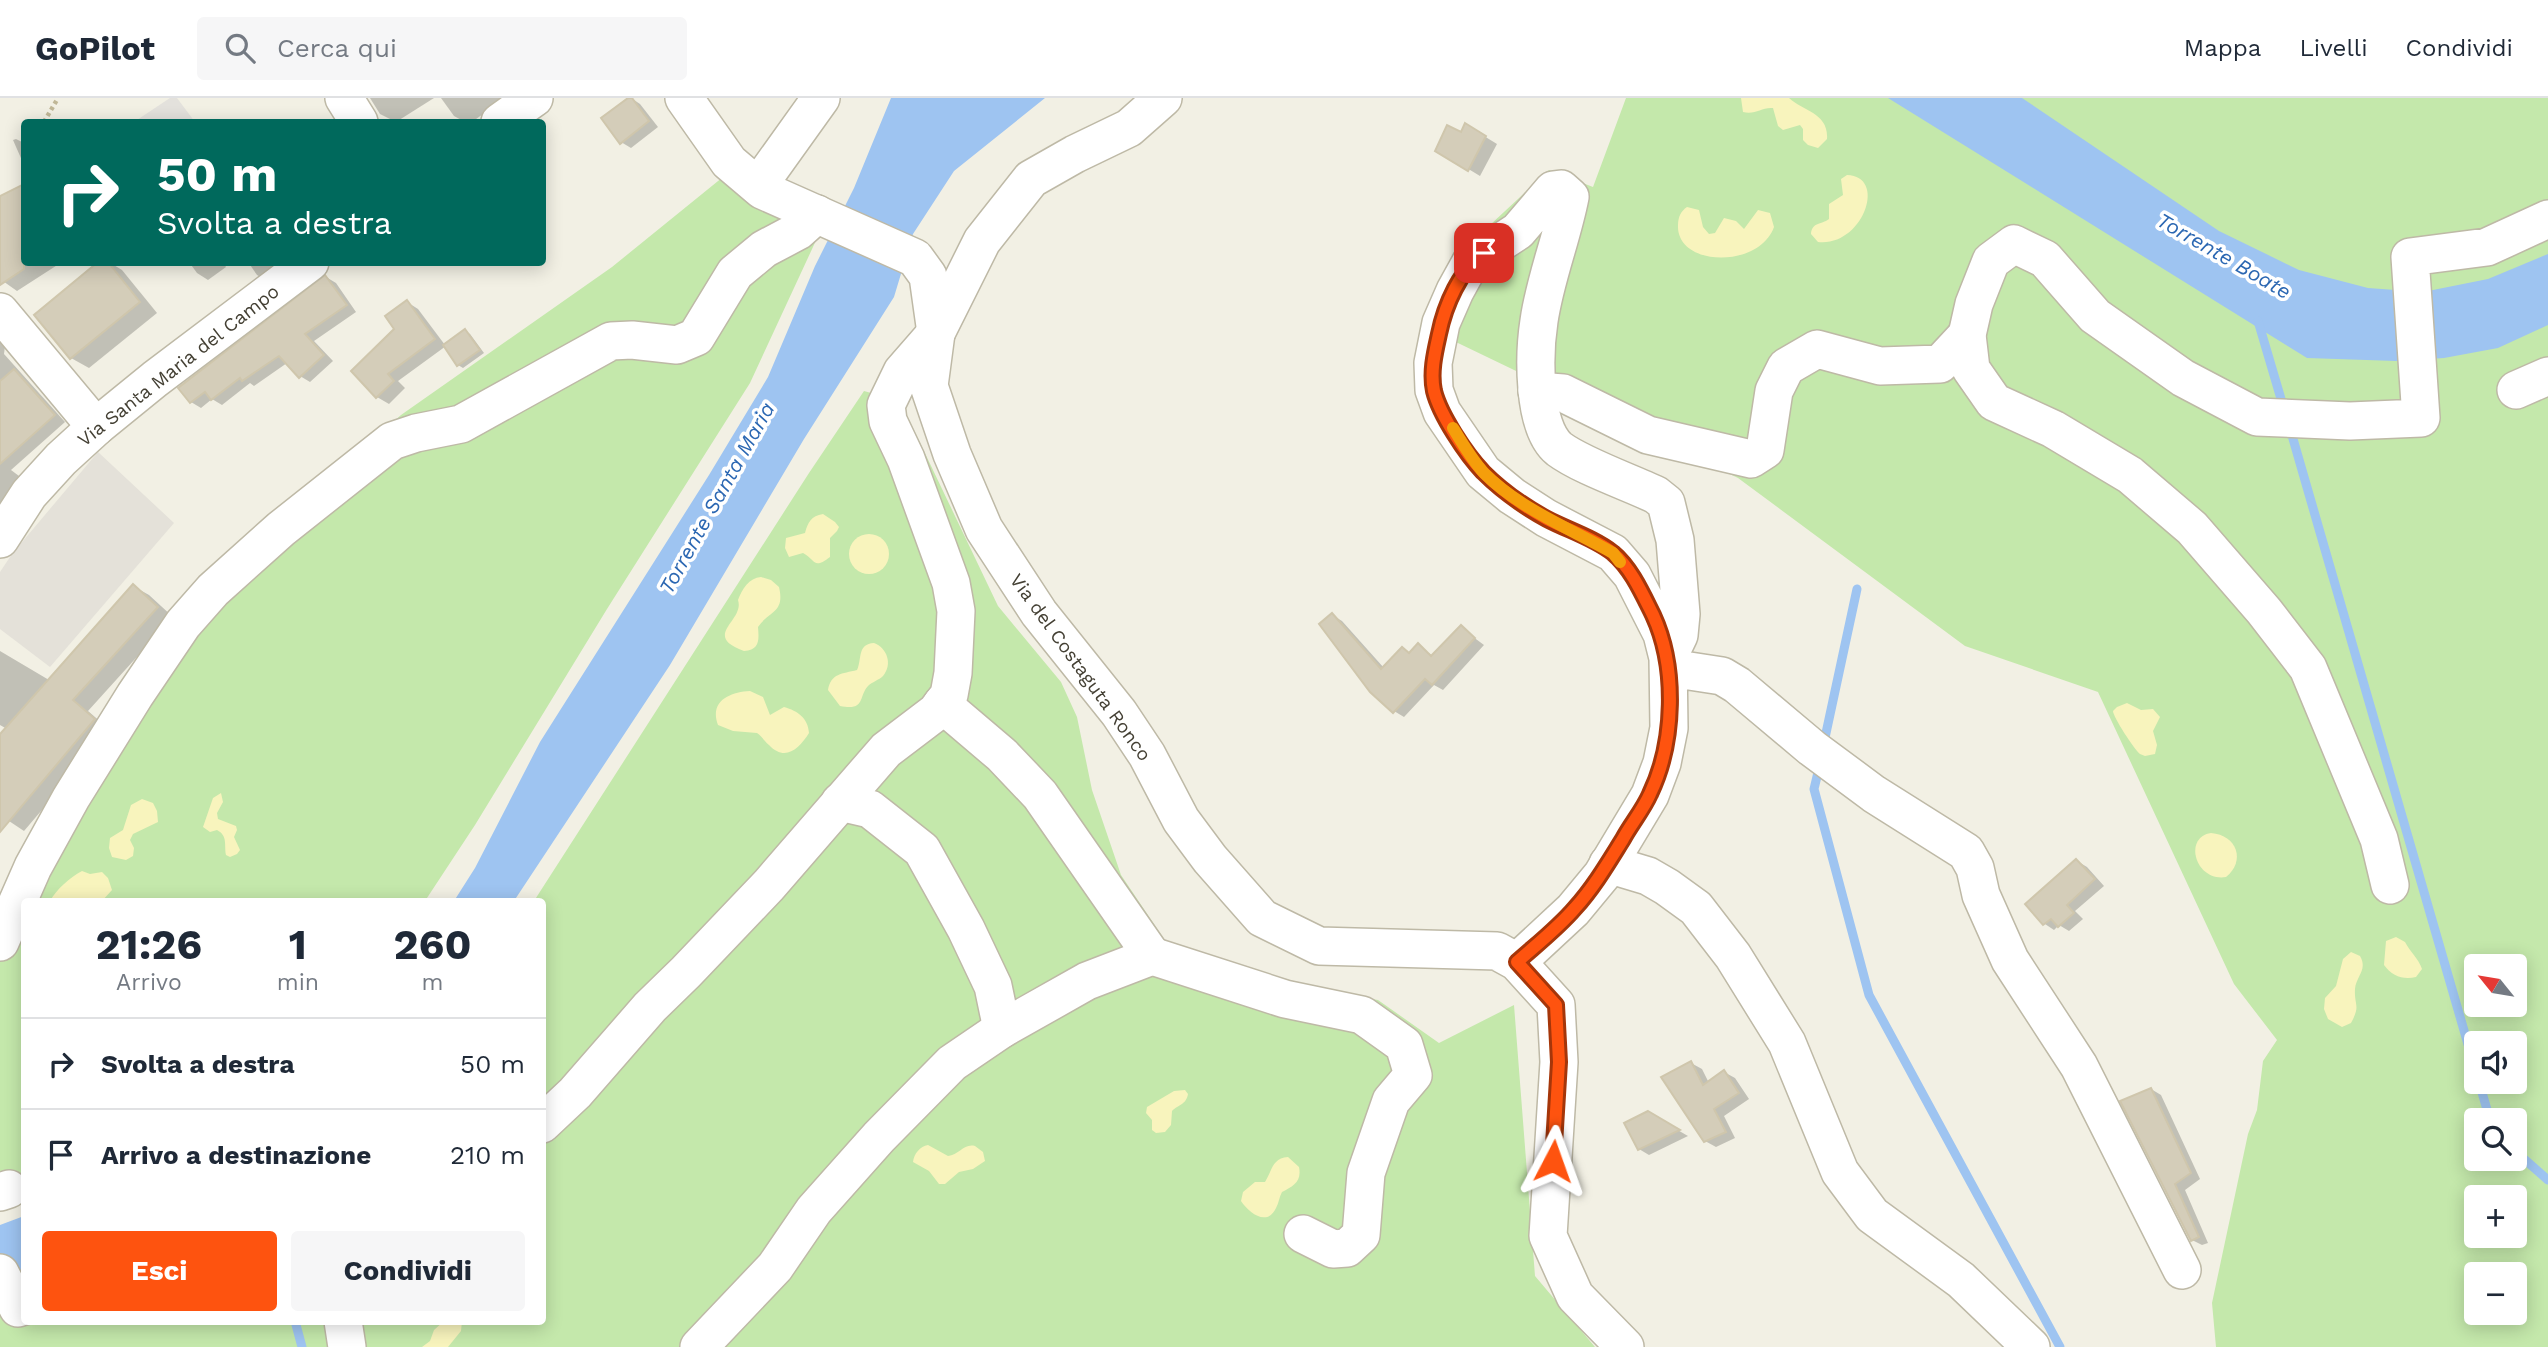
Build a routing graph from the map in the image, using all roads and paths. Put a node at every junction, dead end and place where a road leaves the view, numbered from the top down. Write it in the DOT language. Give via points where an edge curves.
graph roads {
  1 [pos="58,98"];
  2 [pos="344,98"];
  3 [pos="534,98"];
  4 [pos="684,98"];
  5 [pos="821,98"];
  6 [pos="1163,98"];
  7 [pos="46,119"];
  8 [pos="357,119"];
  9 [pos="504,119"];
  10 [pos="758,186"];
  11 [pos="819,215"];
  12 [pos="2548,219"];
  13 [pos="305,266"];
  14 [pos="0,313"];
  15 [pos="936,333"];
  16 [pos="1967,335"];
  17 [pos="1537,391"];
  18 [pos="96,427"];
  19 [pos="0,539"];
  20 [pos="1668,658"];
  21 [pos="942,704"];
  22 [pos="840,802"];
  23 [pos="1608,864"];
  24 [pos="2390,885"];
  25 [pos="0,942"];
  26 [pos="1152,956"];
  27 [pos="1517,962"];
  28 [pos="1002,1029"];
  29 [pos="546,1120"];
  30 [pos="1303,1234"];
  31 [pos="2182,1270"];
  32 [pos="344,1325"];
  33 [pos="347,1347"];
  34 [pos="699,1347"];
  35 [pos="1625,1347"];
  36 [pos="2031,1347"];
  1 -- 7 [label="path"];
  2 -- 8 [label="street"];
  3 -- 9 [label="street"];
  4 -- 10 [label="street" via="729,162"];
  5 -- 10 [label="street"];
  6 -- 15 [label="street" via="1129,128 1031,179 982,241"];
  10 -- 11 [label="street"];
  11 -- 15 [label="street, Via del Costaguta Ronco" via="915,258 928,276"];
  11 -- 25 [label="street" via="735,273 696,337 677,345 611,341 461,424 392,441 281,529 213,590 183,624 71,798 33,867"];
  12 -- 16 [label="street" via="2487,247 2410,257 2421,418 2258,417 2183,378 2095,316 2045,259 2014,244 1991,261"];
  13 -- 18 [label="street, Via Santa Maria del Campo"];
  14 -- 18 [label="street"];
  15 -- 21 [label="street" via="902,372 886,405 888,421 951,583 956,611 953,673"];
  15 -- 27 [label="street, Via del Costaguta Ronco" via="929,386 951,454 984,529 1038,612 1147,755 1181,820 1262,918 1318,946 1497,951"];
  16 -- 17 [label="street" via="1940,364 1880,366 1817,349 1786,367 1774,391 1765,450 1751,459 1648,435 1563,394"];
  16 -- 24 [label="street" via="1971,369 1994,402 2053,429 2130,475 2192,528 2308,668 2379,839"];
  17 -- 20 [label="street" via="1546,429 1558,448 1667,503 1681,614 1679,635"];
  17 -- 20 [label="street" via="1539,320 1570,197 1561,189 1553,190 1518,231 1471,262 1441,323 1433,363 1434,390 1442,412 1483,472 1546,518 1613,553 1643,595"];
  18 -- 19 [label="street, Via Santa Maria del Campo" via="29,495"];
  20 -- 23 [label="street" via="1669,728 1662,763 1650,795"];
  20 -- 31 [label="street" via="1683,670 1722,676 1737,685 1874,794 1966,852 2010,960 2079,1066"];
  21 -- 22 [label="street" via="886,750"];
  21 -- 26 [label="street" via="1041,795"];
  22 -- 28 [label="street" via="870,809 922,850 993,986"];
  22 -- 29 [label="street" via="769,885"];
  23 -- 27 [label="street" via="1573,910"];
  23 -- 36 [label="street" via="1648,876 1696,908 1787,1042 1840,1172 1872,1215 1961,1280"];
  26 -- 28 [label="street" via="1087,981"];
  26 -- 30 [label="street" via="1285,999 1362,1015 1404,1045 1413,1074 1391,1101 1366,1173 1362,1235 1347,1248 1333,1249"];
  27 -- 35 [label="street, Via del Costaguta Ronco" via="1556,1005 1559,1062 1548,1236 1575,1296"];
  28 -- 34 [label="street" via="952,1063 878,1137 814,1210 775,1267"];
  32 -- 33 [label="street"];
}
